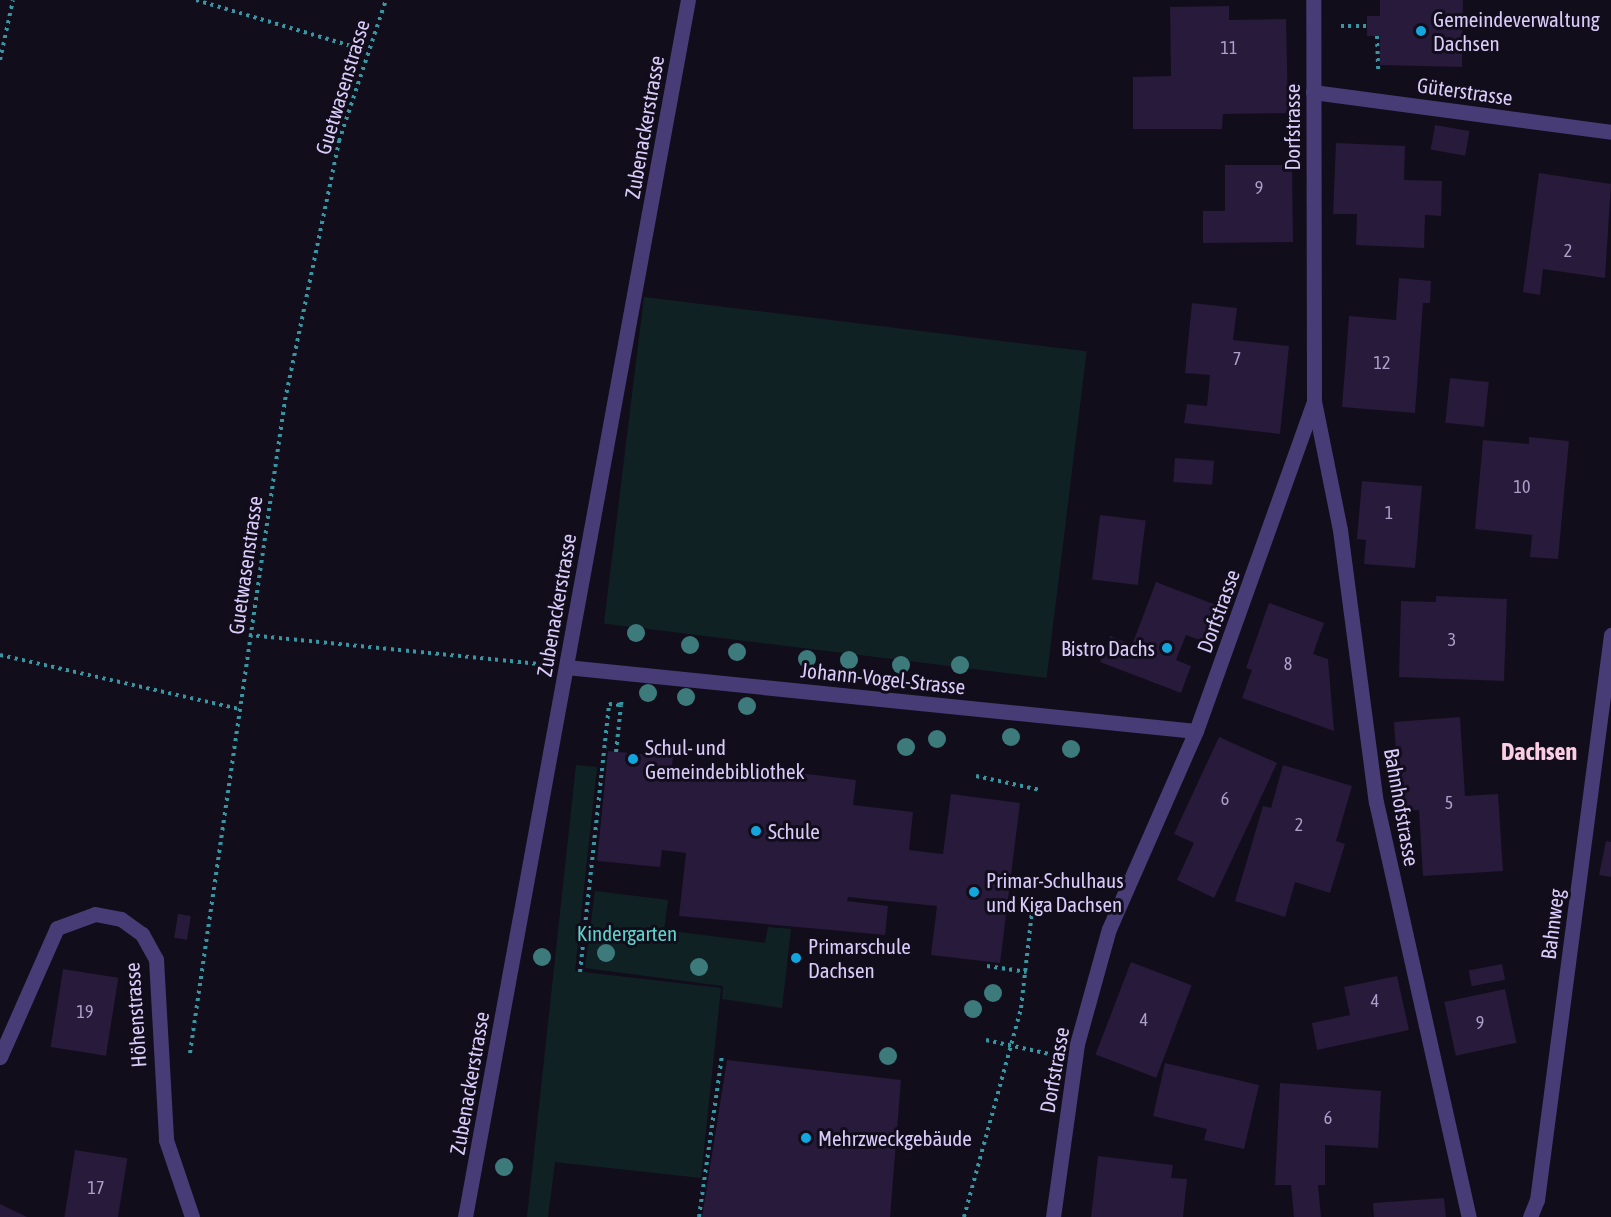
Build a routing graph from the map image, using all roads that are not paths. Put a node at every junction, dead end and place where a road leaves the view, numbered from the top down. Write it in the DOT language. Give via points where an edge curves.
graph roads {
  1 [pos="688,0"];
  2 [pos="1313,0"];
  3 [pos="1313,92"];
  4 [pos="1611,132"];
  5 [pos="1314,401"];
  6 [pos="1611,635"];
  7 [pos="566,667"];
  8 [pos="1196,731"];
  9 [pos="0,1057"];
  10 [pos="192,1217"];
  11 [pos="465,1217"];
  12 [pos="1053,1217"];
  13 [pos="1469,1217"];
  14 [pos="1530,1217"];
  1 -- 7 [label="street, Zubenackerstrasse"];
  2 -- 3 [label="street, Dorfstrasse"];
  3 -- 4 [label="street, Güterstrasse"];
  3 -- 5 [label="street, Dorfstrasse"];
  5 -- 8 [label="street, Dorfstrasse"];
  5 -- 13 [label="street, Bahnhofstrasse" via="1340,530 1376,802"];
  6 -- 14 [label="street, Bahnweg" via="1537,1200"];
  7 -- 8 [label="street, Johann-Vogel-Strasse"];
  7 -- 11 [label="street, Zubenackerstrasse"];
  8 -- 12 [label="street, Dorfstrasse" via="1109,928 1075,1060"];
  9 -- 10 [label="street, Höhenstrasse" via="57,928 95,914 121,920 142,934 156,959 166,1140"];
}
